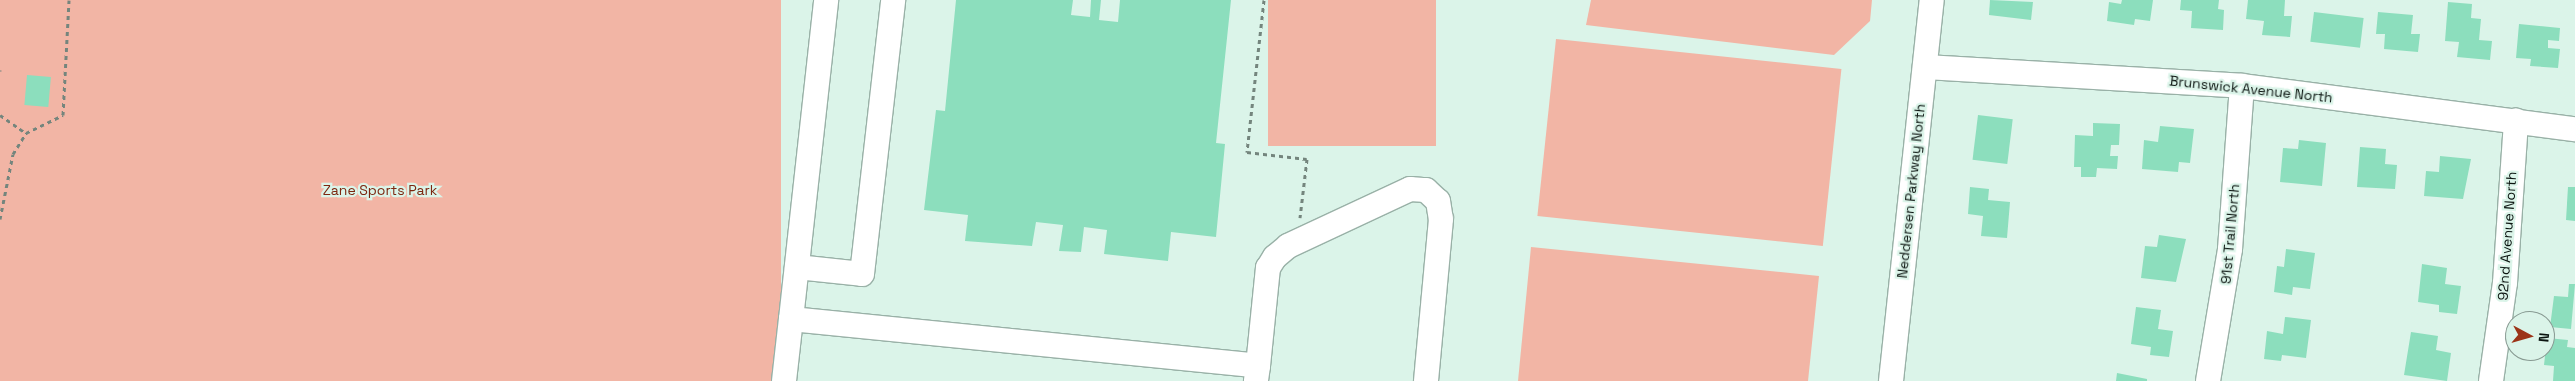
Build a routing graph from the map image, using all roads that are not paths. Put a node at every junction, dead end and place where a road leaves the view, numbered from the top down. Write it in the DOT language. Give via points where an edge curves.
graph roads {
  1 [pos="826,0"];
  2 [pos="893,0"];
  3 [pos="1932,0"];
  4 [pos="1925,67"];
  5 [pos="2242,86"];
  6 [pos="2516,120"];
  7 [pos="2575,129"];
  8 [pos="796,267"];
  9 [pos="791,319"];
  10 [pos="1257,374"];
  11 [pos="784,381"];
  12 [pos="1426,381"];
  13 [pos="1891,381"];
  14 [pos="2208,381"];
  15 [pos="2491,381"];
  1 -- 8 [label="street"];
  2 -- 8 [label="street" via="862,274"];
  3 -- 4 [label="street, Neddersen Parkway North"];
  4 -- 5 [label="street, Brunswick Avenue North"];
  4 -- 13 [label="street, Neddersen Parkway North"];
  5 -- 6 [label="street, Brunswick Avenue North"];
  5 -- 14 [label="street, 91st Trail North" via="2230,249"];
  6 -- 7 [label="street, Brunswick Avenue North"];
  6 -- 15 [label="street, 92nd Avenue North" via="2505,282"];
  8 -- 9 [label="street"];
  9 -- 10 [label="street"];
  9 -- 11 [label="street"];
  10 -- 12 [label="street" via="1268,268 1286,248 1410,188 1426,190 1438,201 1441,219"];
}
